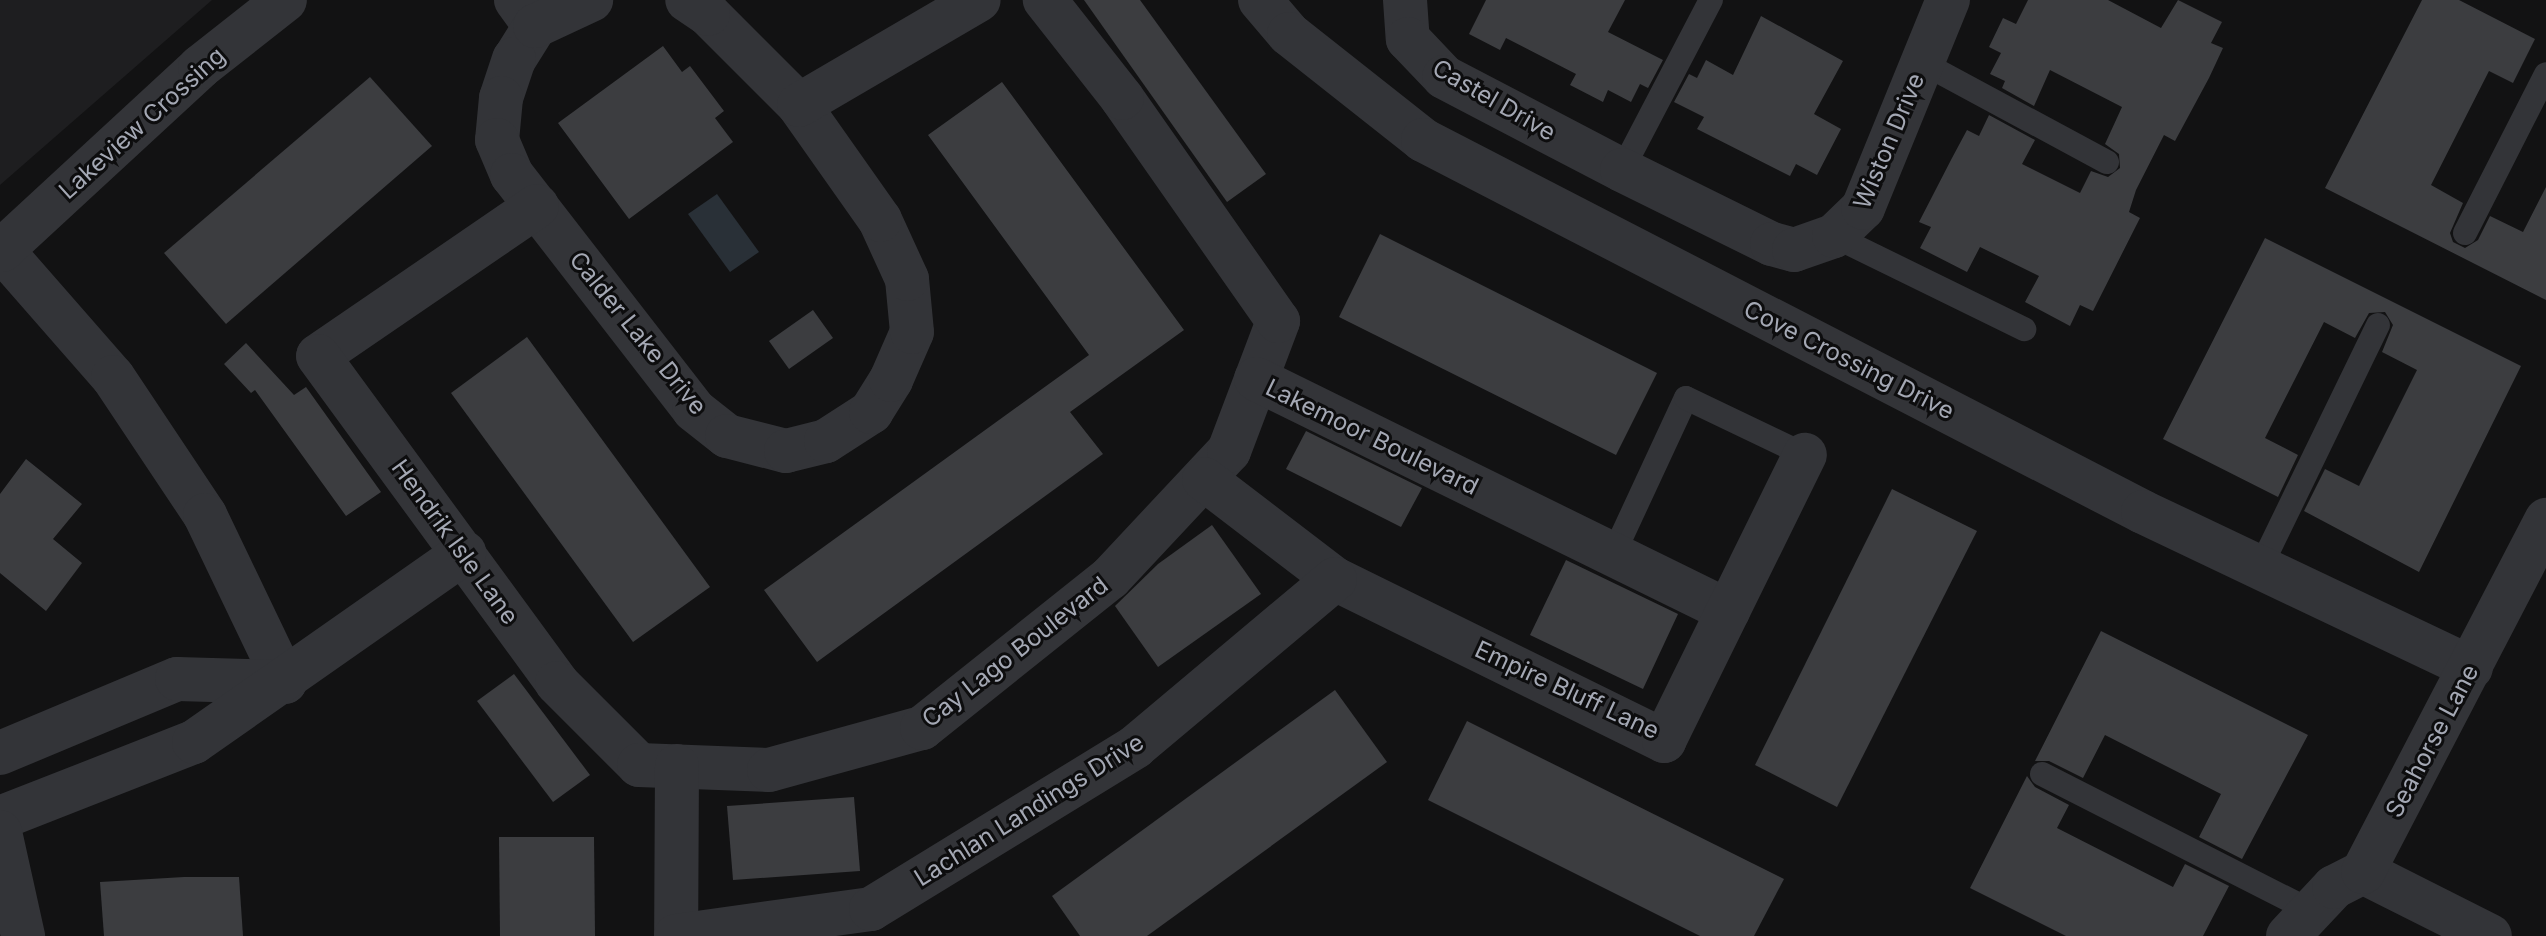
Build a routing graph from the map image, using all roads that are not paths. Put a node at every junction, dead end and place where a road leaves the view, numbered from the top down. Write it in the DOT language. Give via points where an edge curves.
graph roads {
  1 [pos="285,0"];
  2 [pos="591,0"];
  3 [pos="687,0"];
  4 [pos="979,0"];
  5 [pos="1045,0"];
  6 [pos="1260,0"];
  7 [pos="1405,0"];
  8 [pos="1711,0"];
  9 [pos="1948,0"];
  10 [pos="525,13"];
  11 [pos="1923,63"];
  12 [pos="2546,74"];
  13 [pos="799,105"];
  14 [pos="2107,162"];
  15 [pos="1622,170"];
  16 [pos="537,206"];
  17 [pos="2465,233"];
  18 [pos="1834,236"];
  19 [pos="1,249"];
  20 [pos="2378,325"];
  21 [pos="2024,329"];
  22 [pos="1256,379"];
  23 [pos="1805,455"];
  24 [pos="1204,479"];
  25 [pos="2546,520"];
  26 [pos="464,553"];
  27 [pos="1613,555"];
  28 [pos="2260,568"];
  29 [pos="1335,579"];
  30 [pos="1728,611"];
  31 [pos="2471,668"];
  32 [pos="285,682"];
  33 [pos="0,753"];
  34 [pos="677,766"];
  35 [pos="2042,774"];
  36 [pos="0,818"];
  37 [pos="0,832"];
  38 [pos="2363,872"];
  39 [pos="2298,923"];
  40 [pos="23,936"];
  41 [pos="676,936"];
  42 [pos="2490,936"];
  1 -- 19 [label="street, Lakeview Crossing" via="200,67"];
  2 -- 10 [label="street, Calder Lake Drive"];
  3 -- 13 [label="street, Calder Lake Drive" via="708,14"];
  4 -- 13 [label="street"];
  5 -- 22 [label="street, Lakemoor Boulevard" via="1122,98 1278,321"];
  6 -- 28 [label="street, Cove Crossing Drive" via="1289,34 1423,140"];
  7 -- 15 [label="street, Castel Drive" via="1408,39 1444,77"];
  8 -- 15 [label="lane"];
  9 -- 11 [label="street, Wiston Drive"];
  10 -- 16 [label="street, Calder Lake Drive" via="501,98 497,140 512,175"];
  11 -- 14 [label="lane"];
  11 -- 18 [label="street, Wiston Drive" via="1863,208"];
  12 -- 17 [label="lane"];
  13 -- 16 [label="street, Calder Lake Drive" via="880,220 907,279 912,332 871,412 826,441 786,451 727,436 694,410"];
  15 -- 18 [label="street, Wiston Drive" via="1772,244 1794,250"];
  16 -- 26 [label="street, Hendrik Isle Lane" via="318,356"];
  18 -- 21 [label="lane"];
  19 -- 32 [label="street" via="113,377 205,515"];
  20 -- 28 [label="lane"];
  22 -- 24 [label="street, Cay Lago Boulevard" via="1229,451"];
  22 -- 27 [label="street, Lakemoor Boulevard"];
  23 -- 27 [label="lane" via="1686,398"];
  23 -- 30 [label="street, Empire Bluff Lane"];
  24 -- 29 [label="street, Empire Bluff Lane"];
  24 -- 34 [label="street, Cay Lago Boulevard" via="1110,578 922,728 769,770"];
  25 -- 31 [label="street, Seahorse Lane"];
  26 -- 32 [label="street"];
  26 -- 34 [label="street, Hendrik Isle Lane" via="578,704 639,765"];
  27 -- 30 [label="street, Lakemoor Boulevard"];
  28 -- 31 [label="street, Cove Crossing Drive"];
  29 -- 30 [label="street, Empire Bluff Lane" via="1664,741"];
  29 -- 41 [label="street, Lachlan Landings Drive" via="1135,747 871,909"];
  31 -- 38 [label="street, Seahorse Lane"];
  32 -- 33 [label="street" via="177,679"];
  32 -- 36 [label="street" via="194,742"];
  34 -- 41 [label="street"];
  35 -- 39 [label="lane"];
  37 -- 40 [label="street"];
  38 -- 39 [label="street" via="2334,887"];
  38 -- 42 [label="street"];
}
